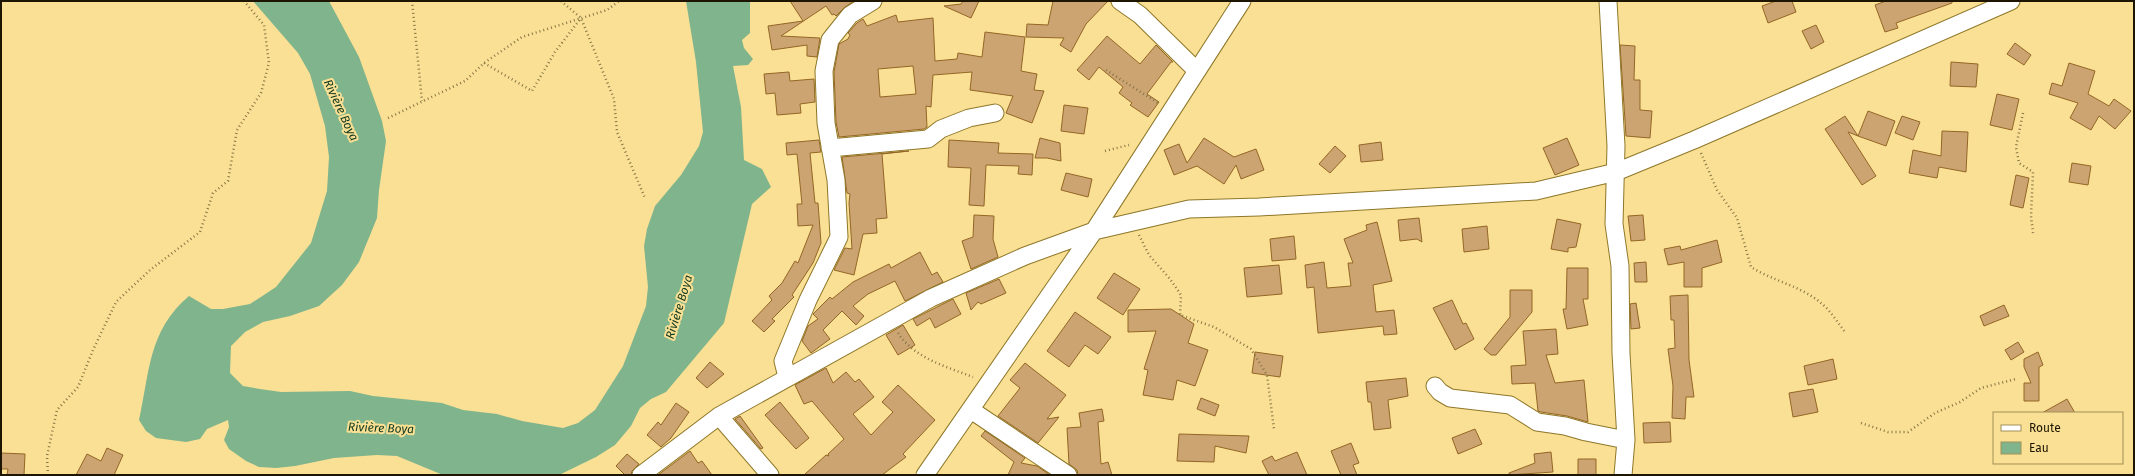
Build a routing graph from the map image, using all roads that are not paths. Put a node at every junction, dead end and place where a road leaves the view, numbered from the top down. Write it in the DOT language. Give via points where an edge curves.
graph roads {
  1 [pos="873,1"];
  2 [pos="1120,1"];
  3 [pos="1242,1"];
  4 [pos="1608,1"];
  5 [pos="2011,1"];
  6 [pos="1196,70"];
  7 [pos="995,113"];
  8 [pos="830,148"];
  9 [pos="1616,172"];
  10 [pos="1094,231"];
  11 [pos="787,377"];
  12 [pos="1435,386"];
  13 [pos="971,410"];
  14 [pos="719,416"];
  15 [pos="1626,440"];
  16 [pos="641,475"];
  17 [pos="770,475"];
  18 [pos="925,475"];
  19 [pos="1068,475"];
  20 [pos="1623,475"];
  1 -- 8 [label="street" via="850,15 830,40 824,71 826,123"];
  2 -- 6 [label="street" via="1140,15"];
  3 -- 6 [label="street"];
  4 -- 9 [label="street"];
  5 -- 9 [label="street"];
  6 -- 10 [label="street"];
  7 -- 8 [label="street" via="969,118 941,129 928,139"];
  8 -- 11 [label="street" via="836,180 839,237 808,300 783,361"];
  9 -- 10 [label="street" via="1536,190 1190,209"];
  9 -- 15 [label="street" via="1614,224 1620,266 1621,369"];
  10 -- 11 [label="street" via="1025,256 931,298"];
  10 -- 13 [label="street"];
  11 -- 14 [label="street"];
  12 -- 15 [label="street" via="1450,398 1510,405 1537,422"];
  13 -- 18 [label="street"];
  13 -- 19 [label="street"];
  14 -- 16 [label="street"];
  14 -- 17 [label="street"];
  15 -- 20 [label="street"];
}
